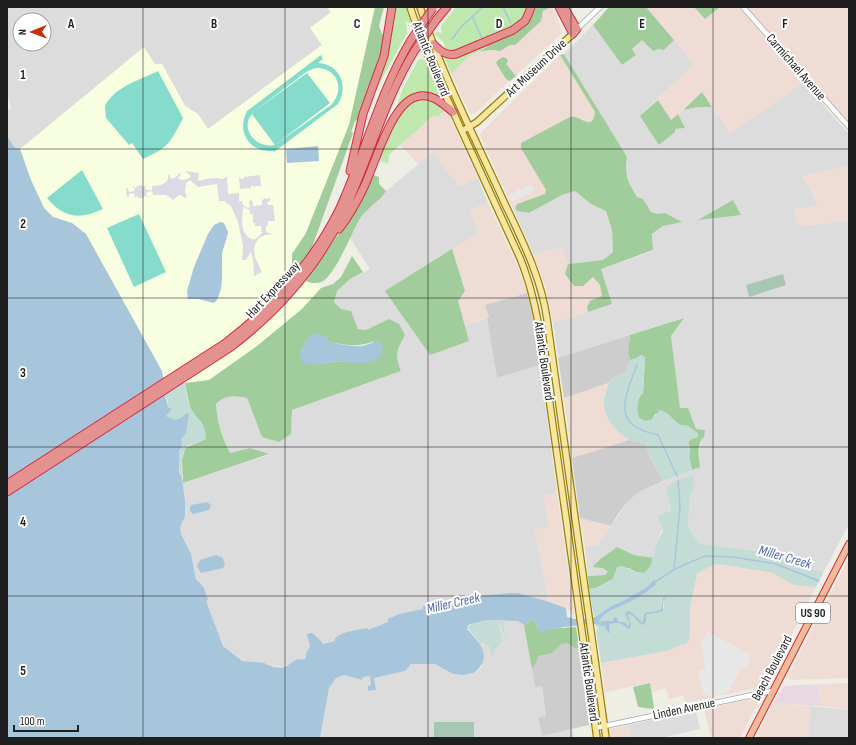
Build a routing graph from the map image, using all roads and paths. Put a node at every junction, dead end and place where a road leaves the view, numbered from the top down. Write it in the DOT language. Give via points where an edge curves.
graph roads {
  1 [pos="392,7"];
  2 [pos="410,7"];
  3 [pos="420,7"];
  4 [pos="434,7"];
  5 [pos="447,7"];
  6 [pos="531,7"];
  7 [pos="559,7"];
  8 [pos="564,7"];
  9 [pos="600,7"];
  10 [pos="743,7"];
  11 [pos="575,32"];
  12 [pos="433,44"];
  13 [pos="453,112"];
  14 [pos="470,127"];
  15 [pos="849,127"];
  16 [pos="462,131"];
  17 [pos="343,199"];
  18 [pos="323,250"];
  19 [pos="308,266"];
  20 [pos="7,484"];
  21 [pos="7,492"];
  22 [pos="849,544"];
  23 [pos="772,691"];
  24 [pos="604,726"];
  25 [pos="595,728"];
  26 [pos="597,738"];
  27 [pos="606,738"];
  28 [pos="749,738"];
  1 -- 17 [label="highway" via="384,56 363,114"];
  2 -- 13 [label="main road, Atlantic Boulevard" via="424,47"];
  3 -- 12 [label="main road, Atlantic Boulevard"];
  4 -- 17 [label="highway, Hart Expressway, bridge" via="396,67"];
  5 -- 18 [label="highway, Hart Expressway, bridge" via="415,50 399,78 346,207"];
  6 -- 12 [label="highway" via="525,21 513,30 456,54 447,55"];
  7 -- 11 [label="highway"];
  8 -- 11 [label="highway"];
  9 -- 11 [label="street, Art Museum Drive"];
  10 -- 15 [label="street, Carmichael Avenue"];
  11 -- 14 [label="main road, Art Museum Drive"];
  12 -- 14 [label="main road, Atlantic Boulevard"];
  13 -- 16 [label="main road, Atlantic Boulevard"];
  13 -- 18 [label="highway" via="430,96 416,96 399,108 355,205"];
  14 -- 16 [label="main road, Art Museum Drive"];
  14 -- 24 [label="main road, Atlantic Boulevard" via="530,258 546,308"];
  16 -- 25 [label="main road, Atlantic Boulevard" via="520,258 534,301"];
  17 -- 19 [label="highway, Hart Expressway"];
  18 -- 19 [label="highway, Hart Expressway"];
  19 -- 20 [label="highway, Hart Expressway" via="272,304 228,341"];
  19 -- 21 [label="highway, Hart Expressway" via="291,293 237,342"];
  22 -- 23 [label="highway, Beach Boulevard / US 90"];
  23 -- 24 [label="street, Linden Avenue"];
  23 -- 28 [label="highway, Beach Boulevard / US 90"];
  24 -- 25 [label="street, Linden Avenue"];
  24 -- 27 [label="main road, Atlantic Boulevard"];
  25 -- 26 [label="main road, Atlantic Boulevard"];
}
